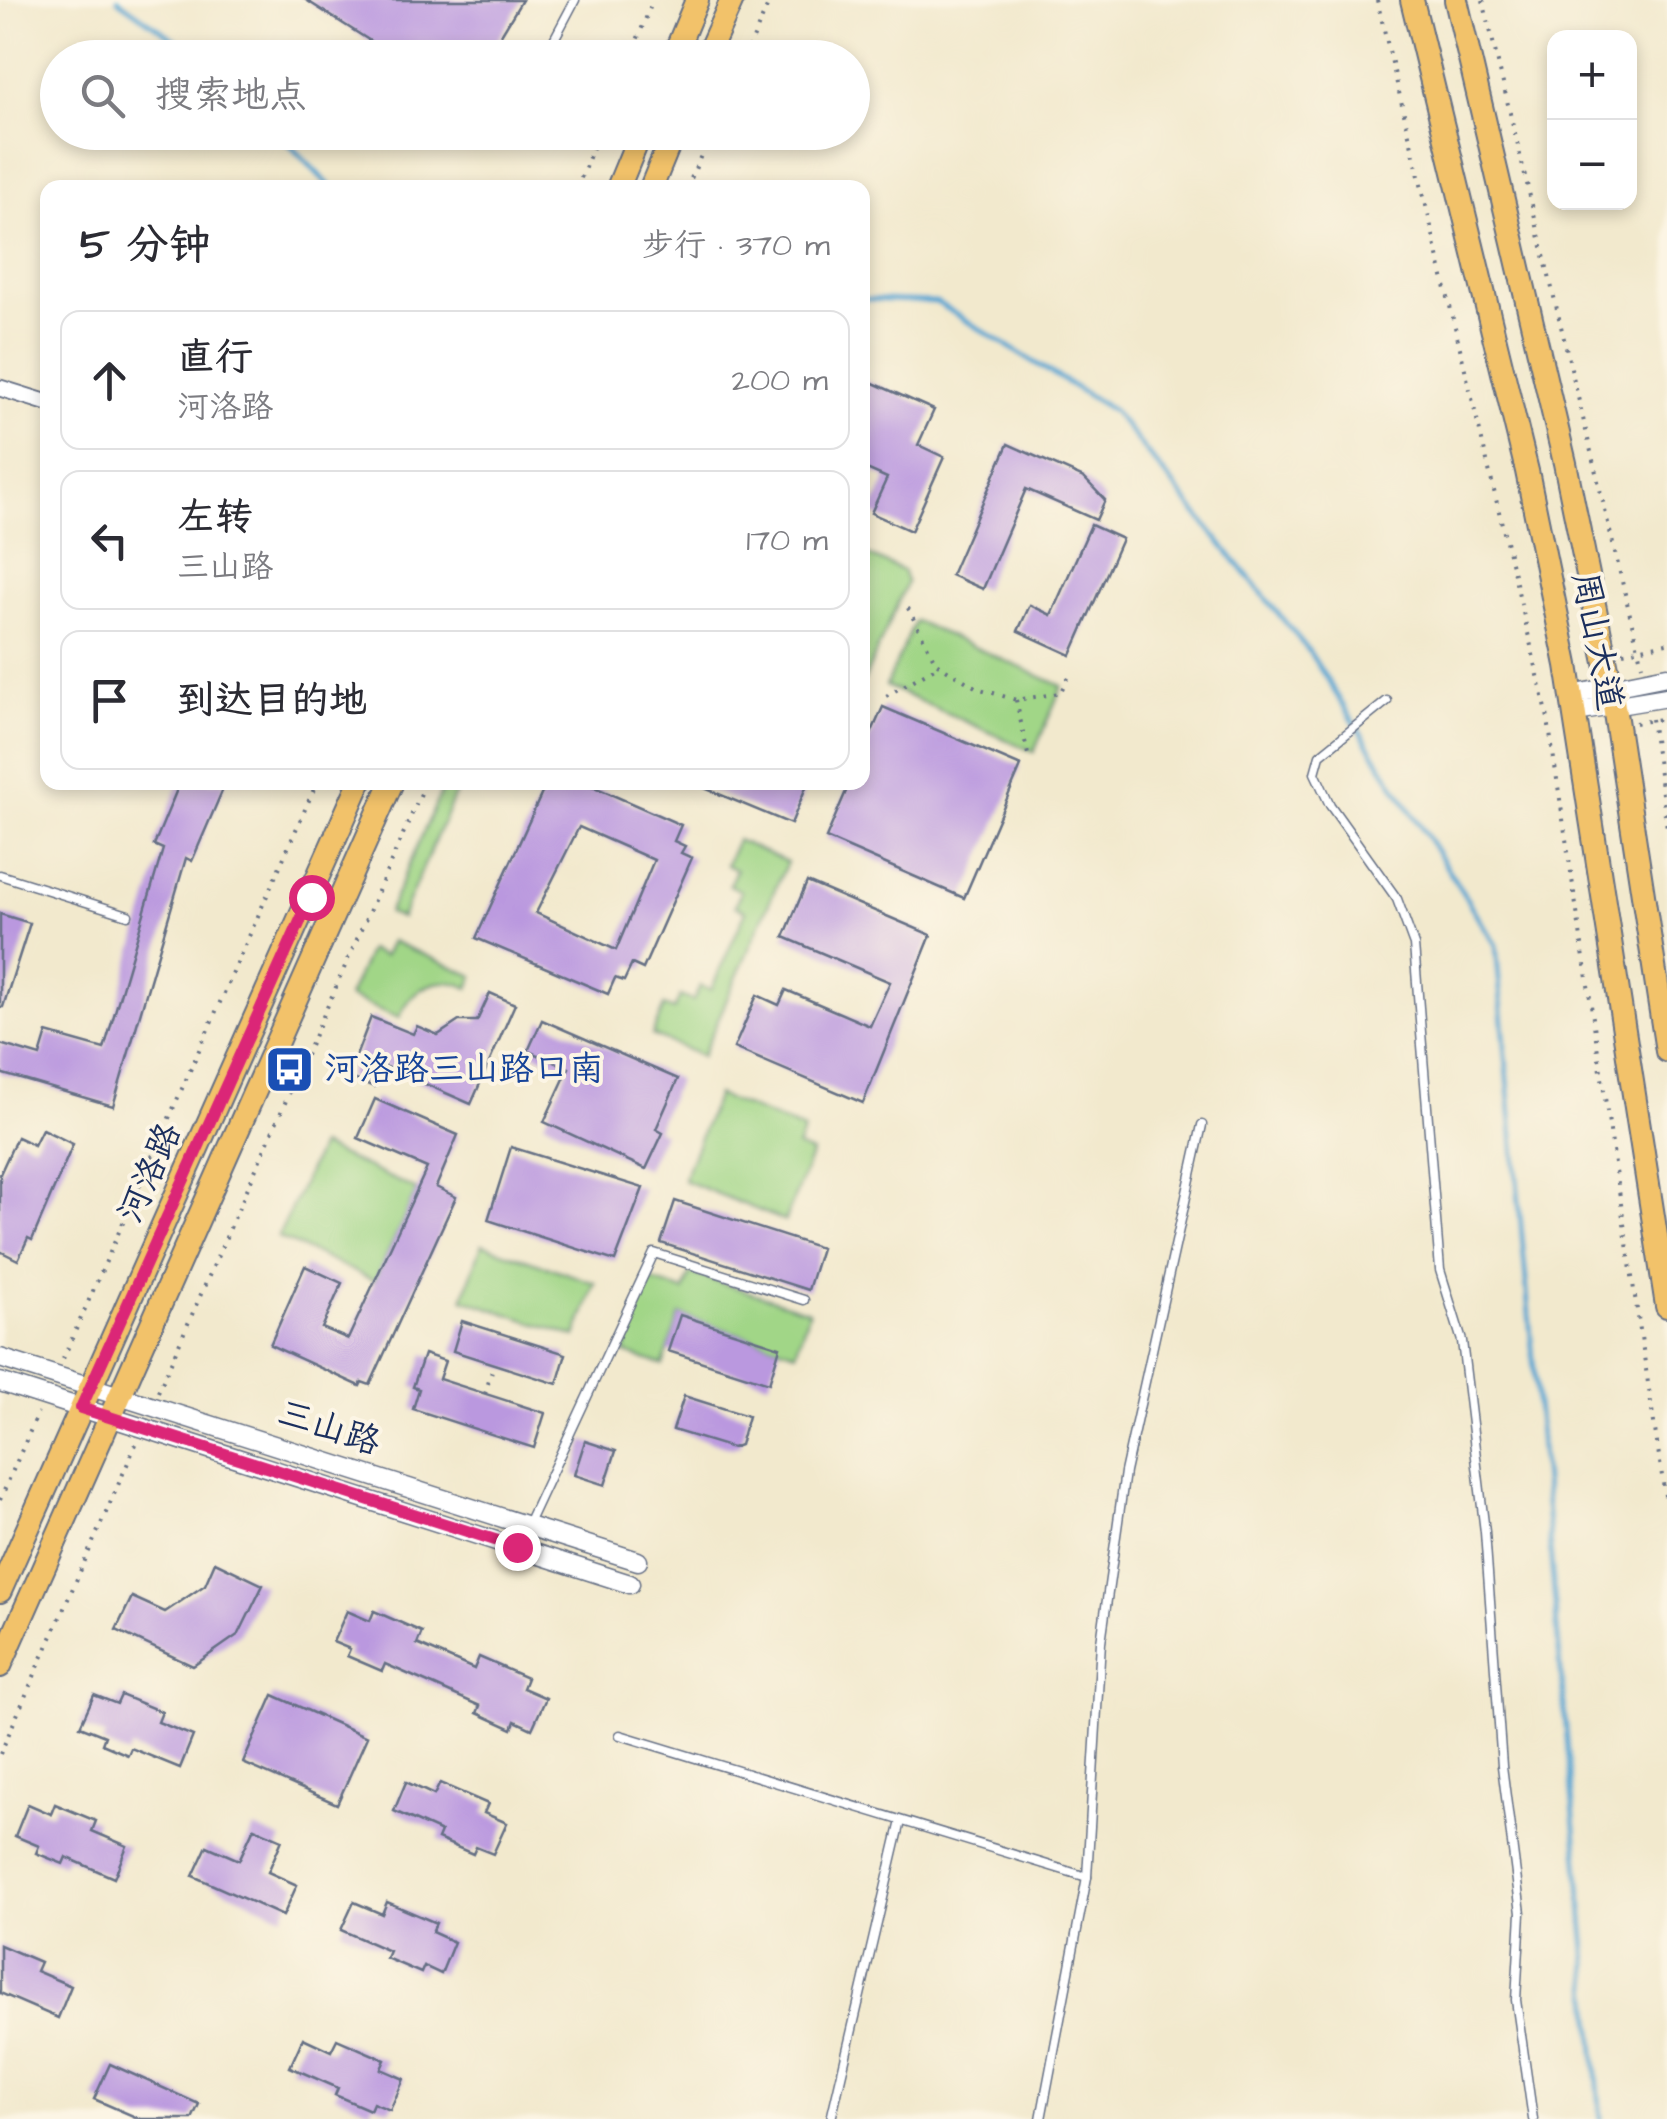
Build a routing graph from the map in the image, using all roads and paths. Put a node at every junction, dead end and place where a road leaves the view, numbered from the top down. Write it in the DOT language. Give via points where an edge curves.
graph roads {
  1 [pos="576,0"];
  2 [pos="653,0"];
  3 [pos="697,0"];
  4 [pos="732,0"];
  5 [pos="770,0"];
  6 [pos="1377,0"];
  7 [pos="1412,0"];
  8 [pos="1456,0"];
  9 [pos="1484,0"];
  10 [pos="553,40"];
  11 [pos="637,40"];
  12 [pos="680,40"];
  13 [pos="714,40"];
  14 [pos="752,40"];
  15 [pos="593,150"];
  16 [pos="634,150"];
  17 [pos="667,150"];
  18 [pos="704,150"];
  19 [pos="580,180"];
  20 [pos="621,180"];
  21 [pos="654,180"];
  22 [pos="691,180"];
  23 [pos="0,388"];
  24 [pos="40,400"];
  25 [pos="908,608"];
  26 [pos="940,666"];
  27 [pos="1069,676"];
  28 [pos="1667,676"];
  29 [pos="1646,681"];
  30 [pos="886,696"];
  31 [pos="1613,697"];
  32 [pos="1658,699"];
  33 [pos="1016,700"];
  34 [pos="1387,701"];
  35 [pos="1574,704"];
  36 [pos="1030,759"];
  37 [pos="313,790"];
  38 [pos="356,790"];
  39 [pos="388,790"];
  40 [pos="422,790"];
  41 [pos="1667,828"];
  42 [pos="0,875"];
  43 [pos="128,915"];
  44 [pos="1667,1051"];
  45 [pos="1202,1126"];
  46 [pos="804,1300"];
  47 [pos="1667,1306"];
  48 [pos="0,1358"];
  49 [pos="494,1364"];
  50 [pos="56,1376"];
  51 [pos="0,1382"];
  52 [pos="90,1386"];
  53 [pos="485,1394"];
  54 [pos="120,1395"];
  55 [pos="45,1397"];
  56 [pos="152,1406"];
  57 [pos="81,1408"];
  58 [pos="110,1417"];
  59 [pos="142,1428"];
  60 [pos="0,1500"];
  61 [pos="1667,1509"];
  62 [pos="528,1525"];
  63 [pos="517,1547"];
  64 [pos="638,1561"];
  65 [pos="630,1584"];
  66 [pos="0,1590"];
  67 [pos="0,1666"];
  68 [pos="620,1735"];
  69 [pos="0,1754"];
  70 [pos="901,1821"];
  71 [pos="1087,1877"];
  72 [pos="830,2119"];
  73 [pos="1041,2119"];
  74 [pos="1533,2119"];
  1 -- 10 [label="lane"];
  2 -- 11 [label="path"];
  3 -- 12 [label="main road"];
  4 -- 13 [label="main road"];
  5 -- 14 [label="path"];
  6 -- 61 [label="path" via="1547,713"];
  7 -- 35 [label="main road, 周山大道" via="1527,471"];
  8 -- 31 [label="main road, 周山大道"];
  9 -- 29 [label="path"];
  15 -- 19 [label="path"];
  16 -- 20 [label="main road"];
  17 -- 21 [label="main road"];
  18 -- 22 [label="path"];
  23 -- 24 [label="street"];
  25 -- 26 [label="path"];
  26 -- 30 [label="path"];
  26 -- 33 [label="path"];
  27 -- 33 [label="path" via="1060,693"];
  28 -- 29 [label="street"];
  29 -- 31 [label="street"];
  31 -- 32 [label="street"];
  31 -- 35 [label="street"];
  31 -- 44 [label="main road, 周山大道"];
  32 -- 41 [label="path"];
  33 -- 36 [label="path"];
  34 -- 74 [label="lane" via="1320,755 1315,773 1397,899 1414,945 1440,1270 1462,1340 1485,1532 1502,1766 1521,1913 1516,2000"];
  35 -- 47 [label="main road, 周山大道"];
  37 -- 50 [label="path"];
  38 -- 52 [label="main road, 河洛路"];
  39 -- 54 [label="main road, 河洛路"];
  40 -- 56 [label="path"];
  42 -- 43 [label="lane"];
  45 -- 71 [label="lane" via="1125,1472 1102,1642"];
  46 -- 62 [label="lane" via="654,1253"];
  48 -- 50 [label="street, 三山路"];
  49 -- 53 [label="path"];
  50 -- 52 [label="street, 三山路"];
  51 -- 55 [label="street, 三山路"];
  52 -- 54 [label="street, 三山路"];
  52 -- 57 [label="main road, 河洛路"];
  54 -- 56 [label="street, 三山路"];
  54 -- 58 [label="main road, 河洛路"];
  55 -- 57 [label="street, 三山路"];
  55 -- 60 [label="path"];
  56 -- 62 [label="street, 三山路"];
  57 -- 58 [label="street, 三山路"];
  57 -- 66 [label="main road, 河洛路"];
  58 -- 59 [label="street, 三山路"];
  58 -- 67 [label="main road, 河洛路"];
  59 -- 63 [label="street, 三山路"];
  59 -- 69 [label="path"];
  62 -- 63 [label="lane"];
  62 -- 64 [label="street, 三山路"];
  63 -- 65 [label="street, 三山路"];
  68 -- 70 [label="lane"];
  70 -- 71 [label="lane"];
  70 -- 72 [label="lane"];
  71 -- 73 [label="lane"];
}
